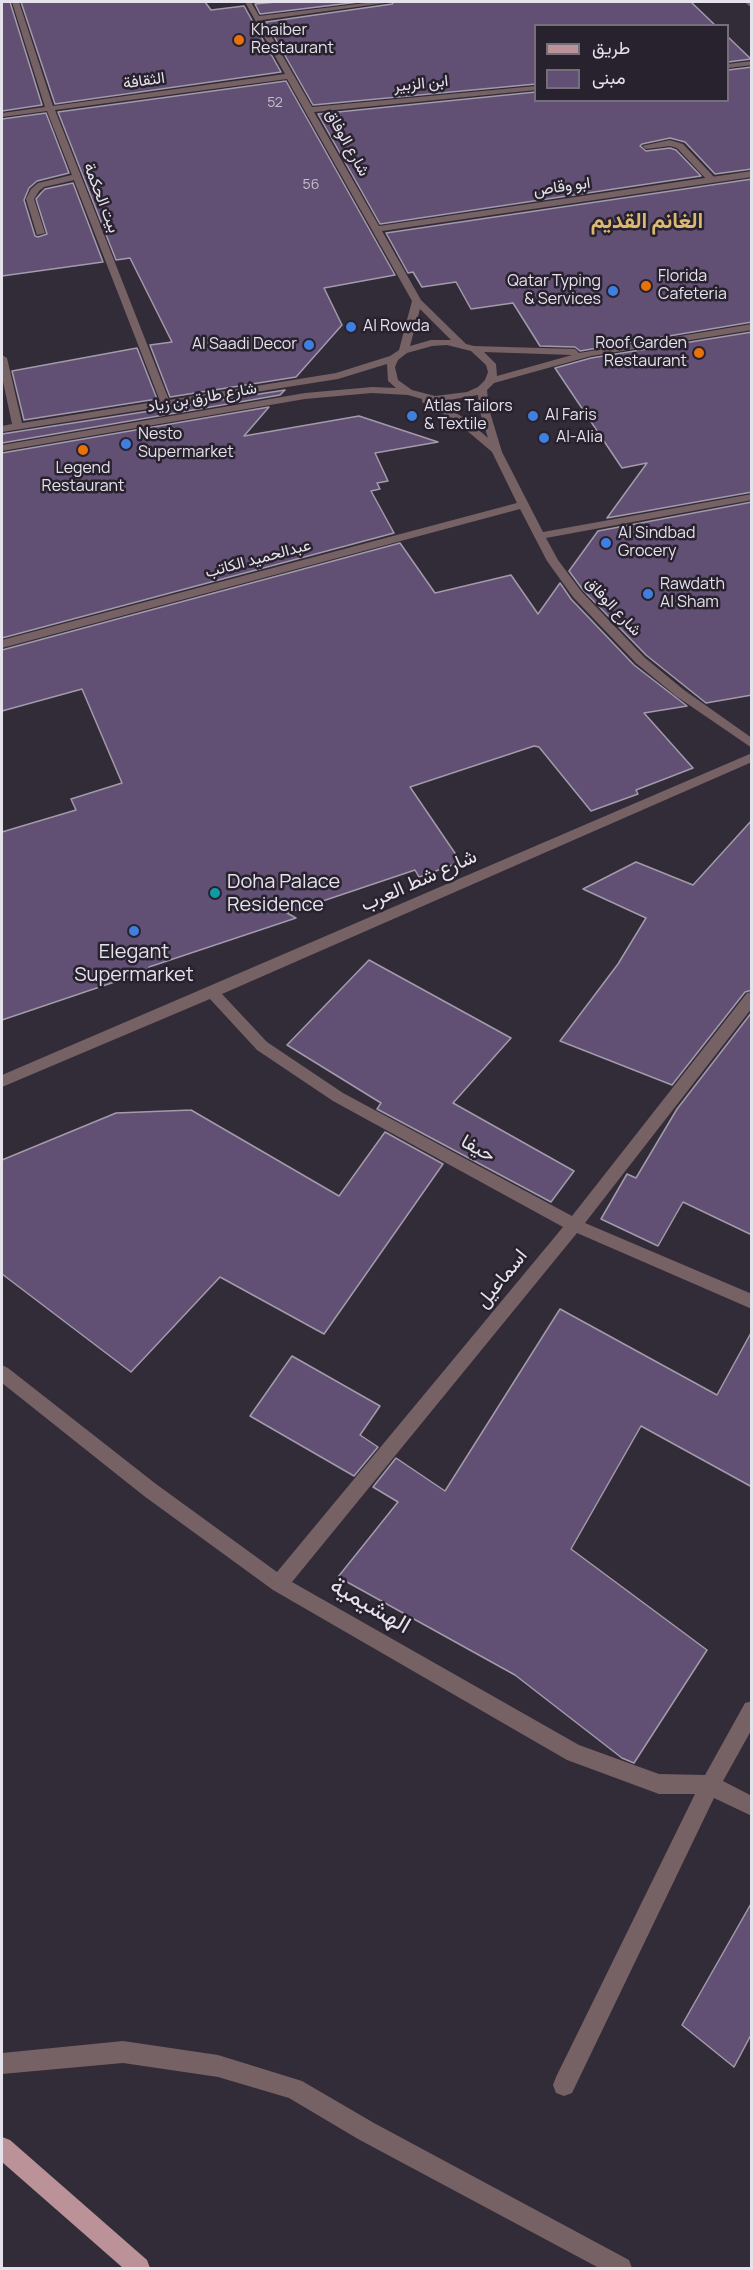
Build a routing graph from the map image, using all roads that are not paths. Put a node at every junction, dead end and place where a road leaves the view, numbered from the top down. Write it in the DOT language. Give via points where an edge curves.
graph roads {
  1 [pos="15,2"];
  2 [pos="248,2"];
  3 [pos="388,2"];
  4 [pos="258,18"];
  5 [pos="752,63"];
  6 [pos="729,66"];
  7 [pos="291,76"];
  8 [pos="534,88"];
  9 [pos="50,109"];
  10 [pos="310,110"];
  11 [pos="2,115"];
  12 [pos="646,146"];
  13 [pos="752,174"];
  14 [pos="76,177"];
  15 [pos="712,180"];
  16 [pos="376,229"];
  17 [pos="40,233"];
  18 [pos="417,301"];
  19 [pos="752,327"];
  20 [pos="462,345"];
  21 [pos="474,349"];
  22 [pos="404,351"];
  23 [pos="590,353"];
  24 [pos="2,358"];
  25 [pos="394,358"];
  26 [pos="486,385"];
  27 [pos="413,394"];
  28 [pos="166,404"];
  29 [pos="18,427"];
  30 [pos="2,429"];
  31 [pos="2,448"];
  32 [pos="497,452"];
  33 [pos="752,497"];
  34 [pos="522,505"];
  35 [pos="539,536"];
  36 [pos="2,644"];
  37 [pos="752,744"];
  38 [pos="752,757"];
  39 [pos="212,992"];
  40 [pos="752,996"];
  41 [pos="2,1081"];
  42 [pos="574,1225"];
  43 [pos="752,1302"];
  44 [pos="2,1373"];
  45 [pos="279,1584"];
  46 [pos="752,1710"];
  47 [pos="710,1785"];
  48 [pos="752,1807"];
  49 [pos="2,2064"];
  50 [pos="564,2085"];
  51 [pos="2,2148"];
  52 [pos="139,2268"];
  53 [pos="621,2268"];
  1 -- 9 [label="street, بيت الحكمة"];
  2 -- 4 [label="street, شارع الوفاق"];
  3 -- 4 [label="street"];
  4 -- 7 [label="street, شارع الوفاق"];
  5 -- 6 [label="street"];
  7 -- 9 [label="street, الثقافة"];
  7 -- 10 [label="street, شارع الوفاق"];
  8 -- 10 [label="street, ابن الزبير"];
  9 -- 11 [label="street, الثقافة"];
  9 -- 14 [label="street, بيت الحكمة"];
  10 -- 16 [label="street, شارع الوفاق"];
  12 -- 15 [label="street" via="680,146"];
  13 -- 15 [label="street, ابو وقاص"];
  14 -- 17 [label="street" via="35,189 30,199"];
  14 -- 28 [label="street, بيت الحكمة"];
  15 -- 16 [label="street, ابو وقاص"];
  16 -- 18 [label="street, شارع الوفاق"];
  18 -- 20 [label="street, شارع الوفاق"];
  18 -- 22 [label="street"];
  19 -- 23 [label="street"];
  20 -- 21 [label="street"];
  20 -- 22 [label="street, شارع طارق بن زياد" via="430,343"];
  21 -- 23 [label="street"];
  21 -- 26 [label="street, شارع الوفاق" via="491,364 493,372"];
  22 -- 25 [label="street, شارع طارق بن زياد"];
  23 -- 26 [label="street"];
  24 -- 29 [label="street"];
  25 -- 27 [label="street" via="390,367 393,381"];
  25 -- 28 [label="street, شارع طارق بن زياد" via="338,376"];
  26 -- 27 [label="street, شارع طارق بن زياد" via="453,399"];
  26 -- 32 [label="street, شارع الوفاق" via="484,409"];
  27 -- 31 [label="street, شارع طارق بن زياد" via="372,390 305,396"];
  27 -- 32 [label="street, شارع الوفاق" via="462,421"];
  28 -- 29 [label="street, شارع طارق بن زياد"];
  29 -- 30 [label="street, شارع طارق بن زياد"];
  32 -- 34 [label="street, شارع الوفاق"];
  33 -- 35 [label="street"];
  34 -- 35 [label="street, شارع الوفاق"];
  34 -- 36 [label="street, عبدالحميد الكاتب"];
  35 -- 37 [label="street, شارع الوفاق" via="577,594 606,627 680,693"];
  38 -- 39 [label="street, شارع شط العرب"];
  39 -- 41 [label="street, شارع شط العرب"];
  39 -- 42 [label="street, حيفا" via="262,1046 301,1074"];
  40 -- 42 [label="street, اسماعيل"];
  42 -- 43 [label="street, حيفا"];
  42 -- 45 [label="street, اسماعيل"];
  44 -- 45 [label="street, الهشيمية" via="150,1490"];
  45 -- 47 [label="street, الهشيمية" via="574,1753 659,1784"];
  46 -- 47 [label="street"];
  47 -- 48 [label="street, الهشيمية"];
  47 -- 50 [label="street"];
  49 -- 53 [label="street" via="123,2052 218,2066 294,2089"];
  51 -- 52 [label="main road"];
}
